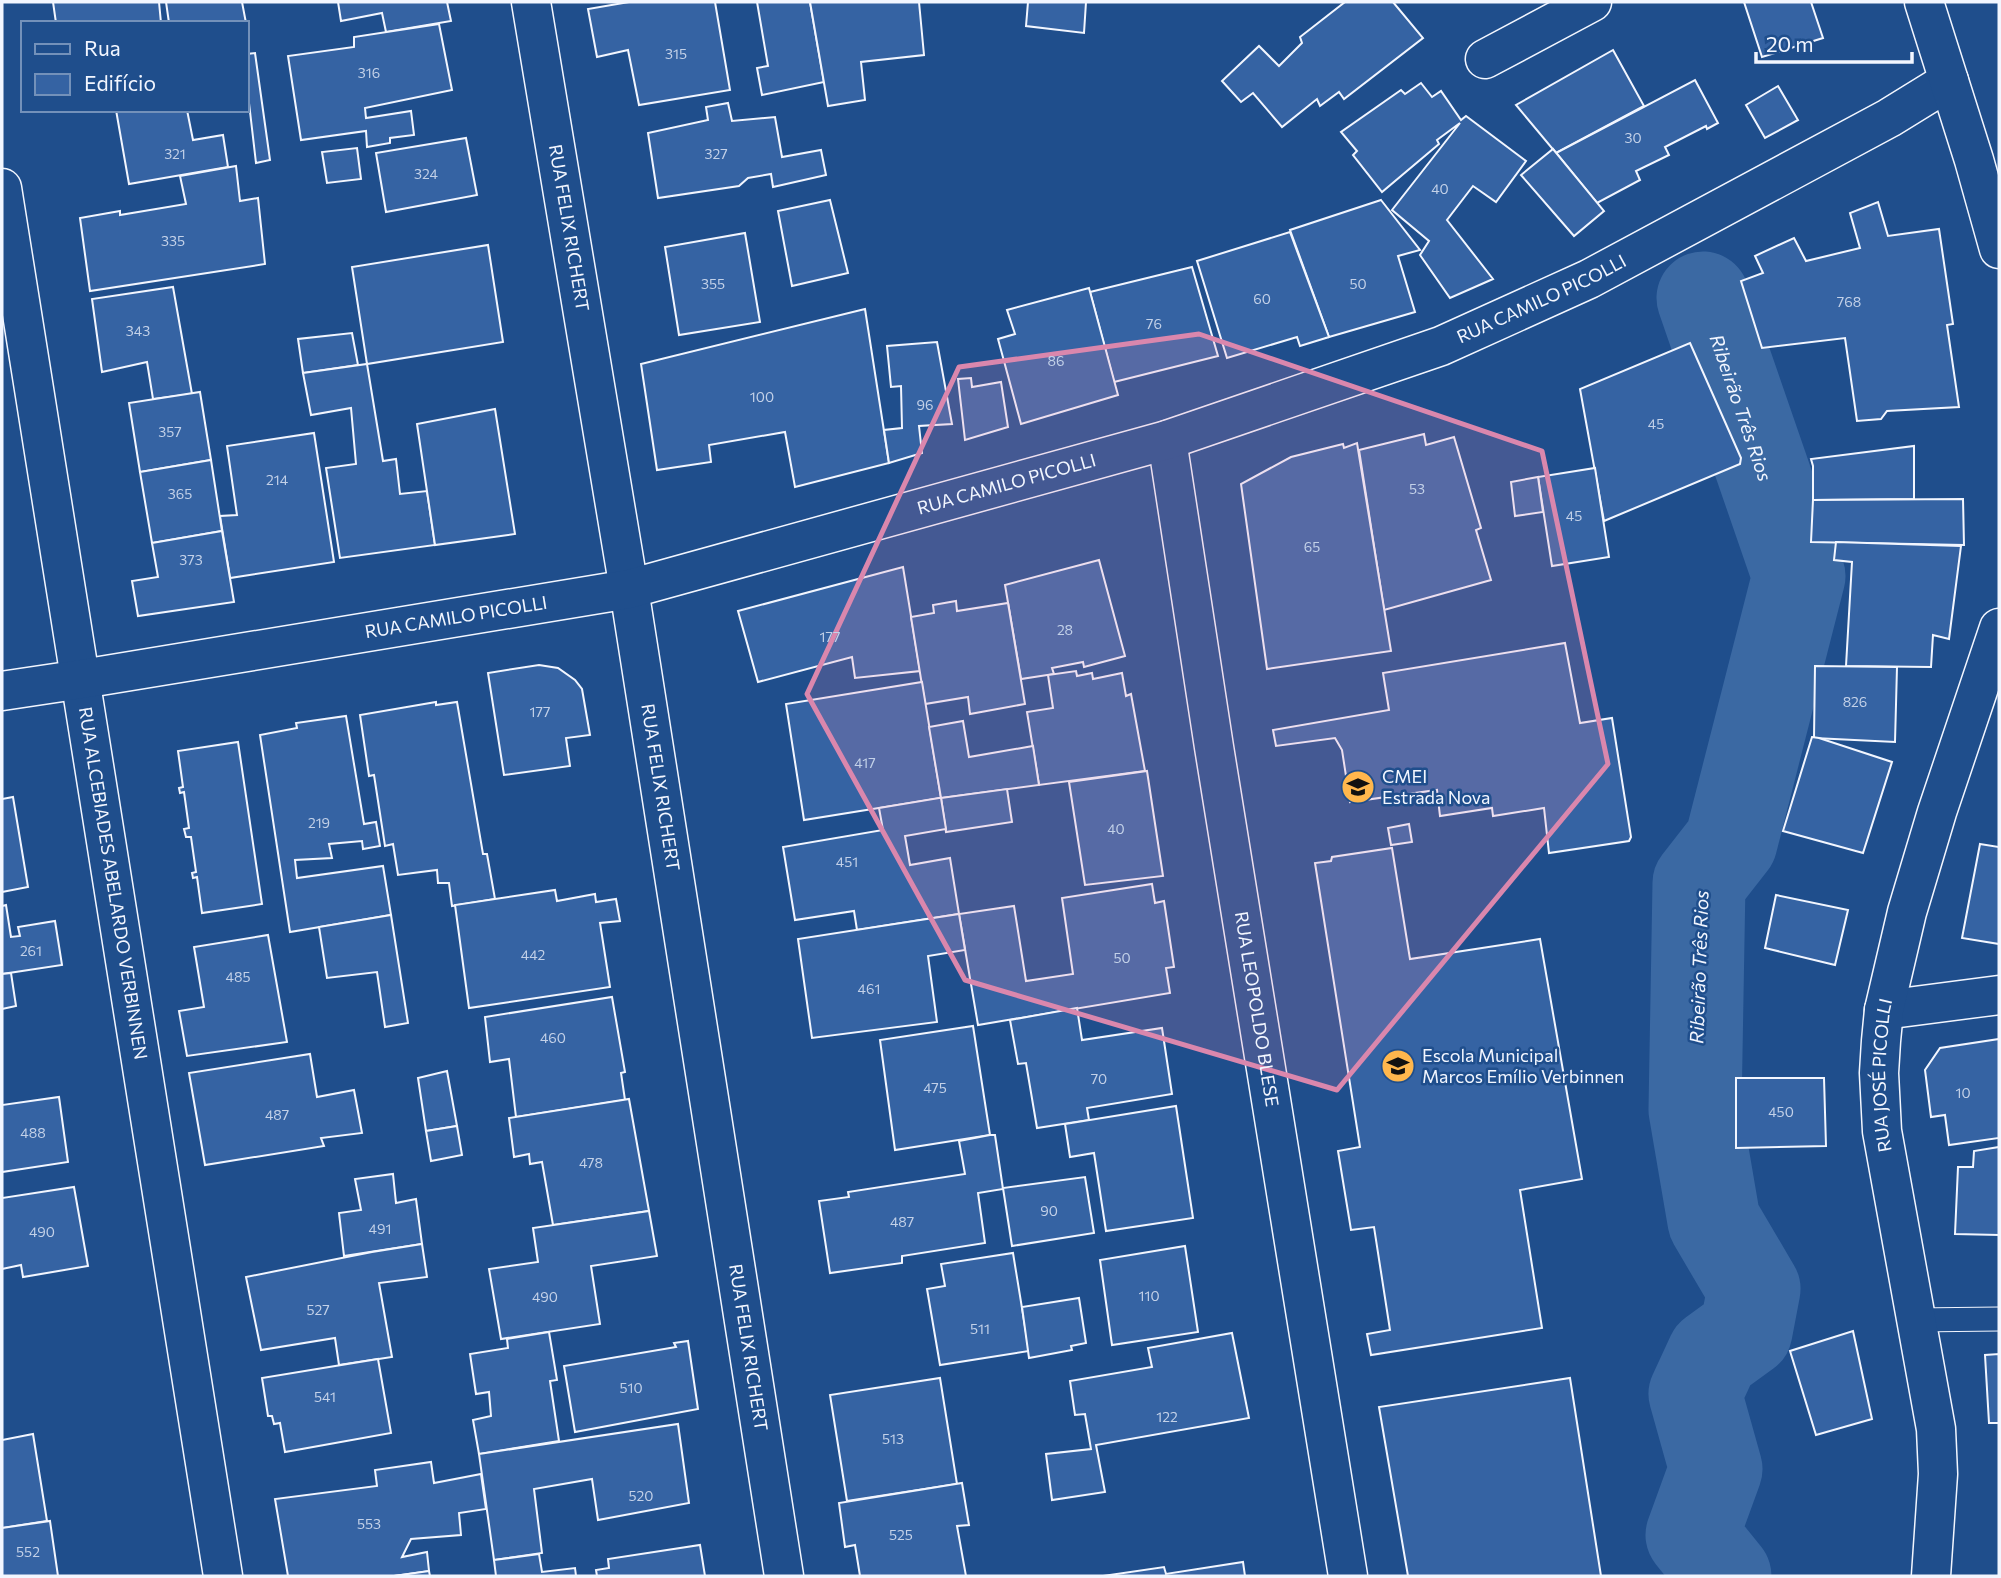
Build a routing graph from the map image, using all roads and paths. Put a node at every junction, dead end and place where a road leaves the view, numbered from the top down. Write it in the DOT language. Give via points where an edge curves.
graph roads {
  1 [pos="531,2"];
  2 [pos="1592,2"];
  3 [pos="1924,2"];
  4 [pos="1485,60"];
  5 [pos="1949,81"];
  6 [pos="2,188"];
  7 [pos="1999,249"];
  8 [pos="1167,440"];
  9 [pos="629,589"];
  10 [pos="1999,628"];
  11 [pos="82,679"];
  12 [pos="2,691"];
  13 [pos="1999,995"];
  14 [pos="1884,1010"];
  15 [pos="1999,1319"];
  16 [pos="1915,1320"];
  17 [pos="223,1576"];
  18 [pos="783,1576"];
  19 [pos="1348,1576"];
  20 [pos="1931,1576"];
  1 -- 9 [label="street, RUA FELIX RICHERT"];
  2 -- 4 [label="street"];
  3 -- 5 [label="street"];
  5 -- 7 [label="street"];
  5 -- 8 [label="street, RUA CAMILO PICOLLI" via="1889,118 1589,279 1441,346"];
  6 -- 11 [label="street, RUA ALCEBIADES ABELARDO VERBINNEN"];
  8 -- 9 [label="street, RUA CAMILO PICOLLI"];
  8 -- 19 [label="street, RUA LEOPOLDO BLESE"];
  9 -- 11 [label="street, RUA CAMILO PICOLLI"];
  9 -- 18 [label="street, RUA FELIX RICHERT"];
  10 -- 14 [label="street, RUA JOSÉ PICOLLI" via="1933,824"];
  11 -- 12 [label="street, RUA CAMILO PICOLLI"];
  11 -- 17 [label="street, RUA ALCEBIADES ABELARDO VERBINNEN"];
  13 -- 14 [label="street"];
  14 -- 16 [label="street, RUA JOSÉ PICOLLI" via="1879,1073 1882,1131"];
  15 -- 16 [label="lane"];
  16 -- 20 [label="street, RUA JOSÉ PICOLLI" via="1936,1429 1938,1474"];
}
